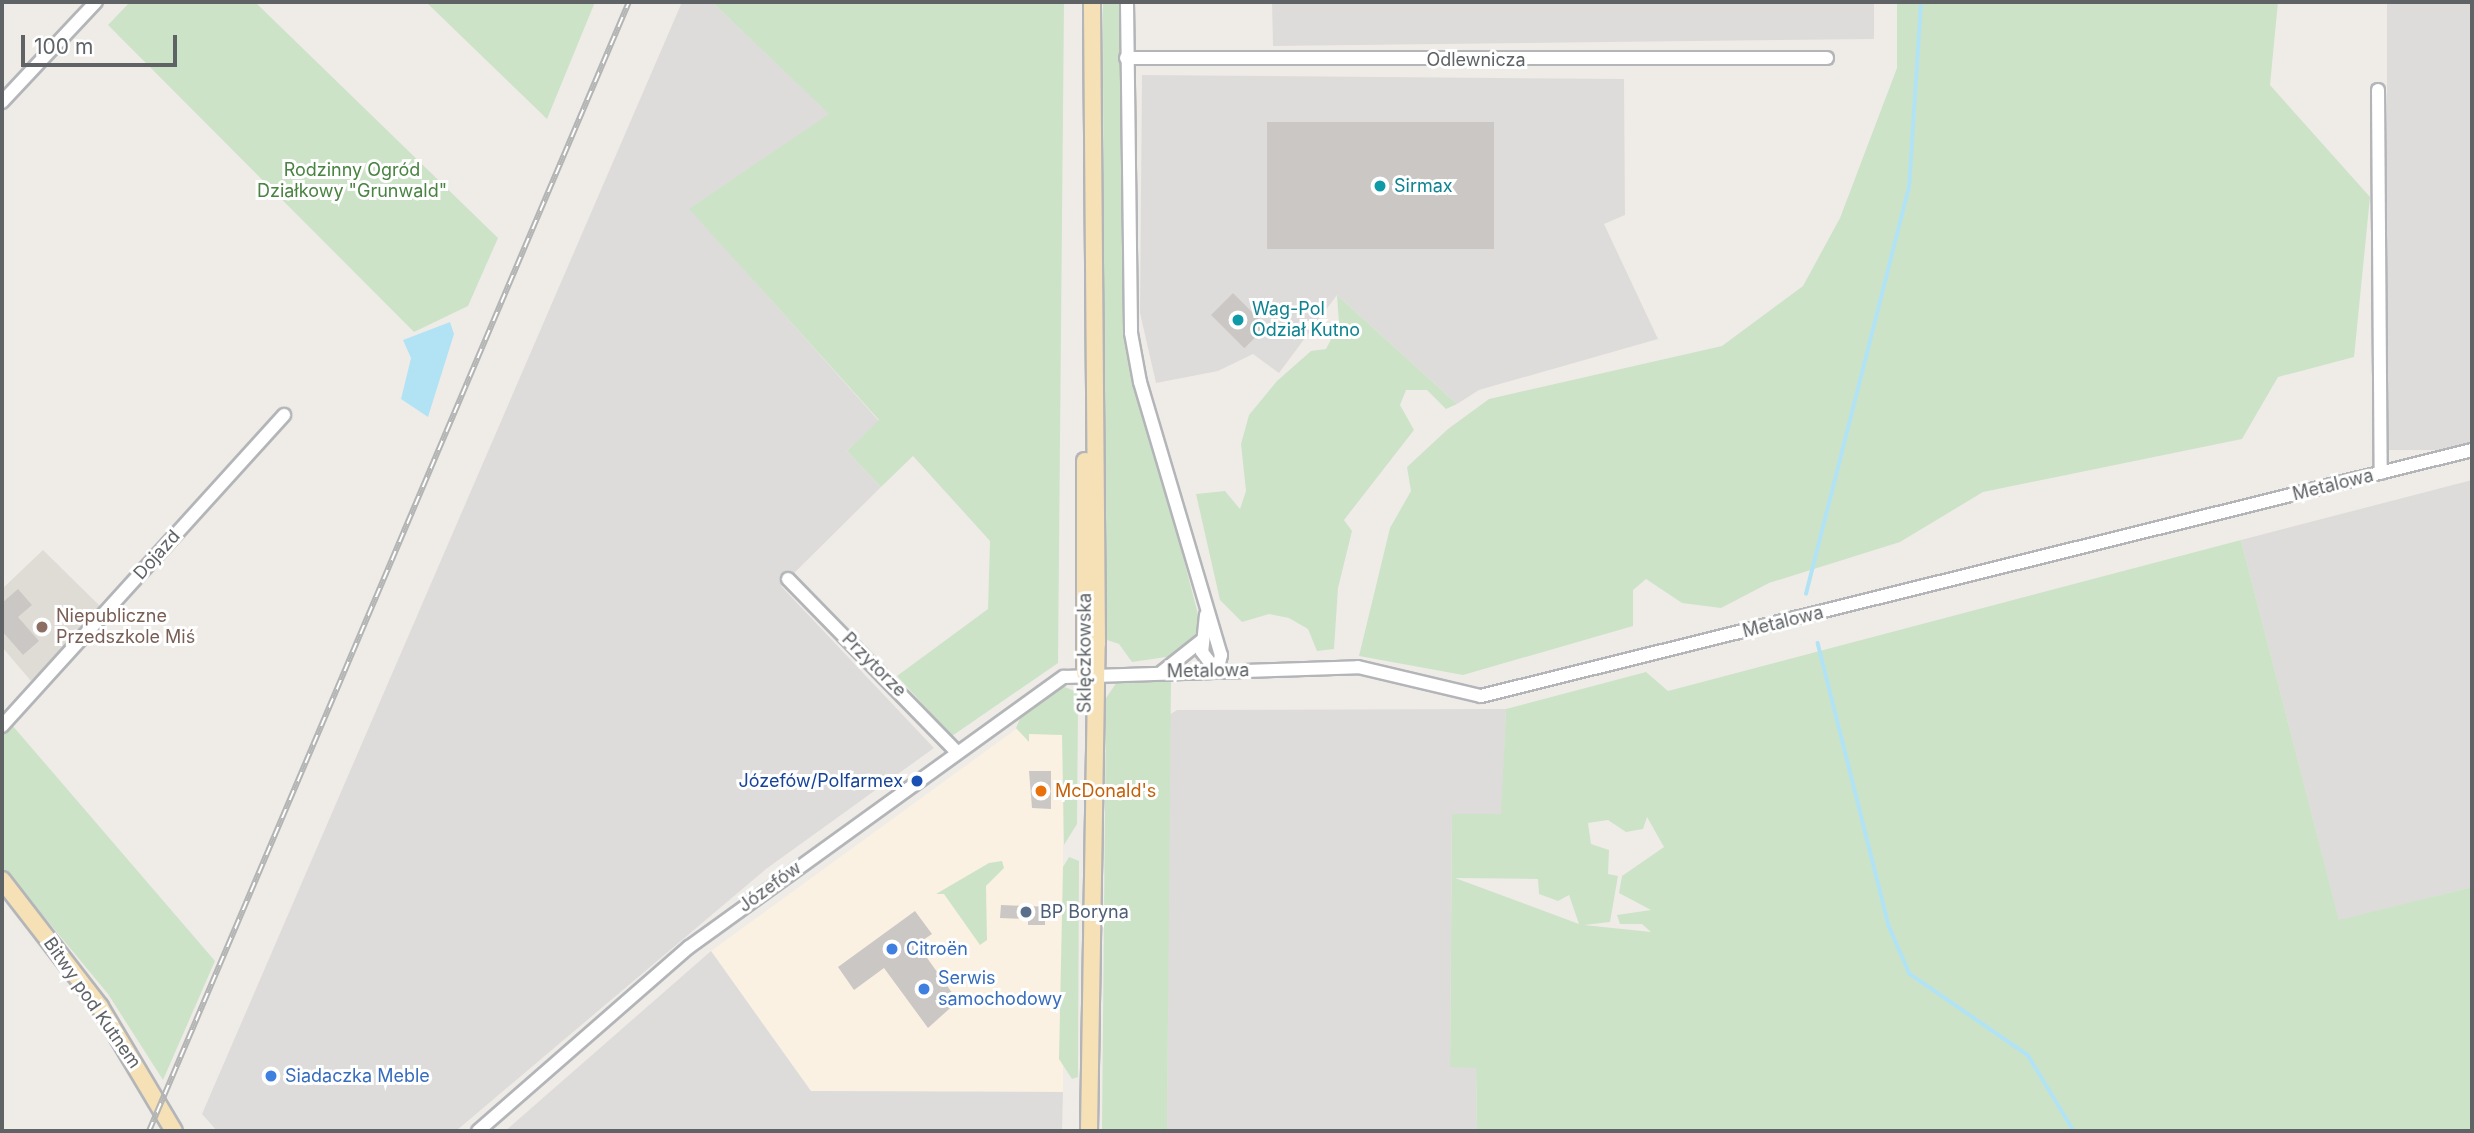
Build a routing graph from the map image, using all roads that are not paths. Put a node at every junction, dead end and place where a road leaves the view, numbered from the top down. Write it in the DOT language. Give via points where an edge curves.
graph roads {
  1 [pos="96,2"];
  2 [pos="1092,2"];
  3 [pos="1127,2"];
  4 [pos="1126,58"];
  5 [pos="1827,58"];
  6 [pos="2378,90"];
  7 [pos="2,102"];
  8 [pos="284,415"];
  9 [pos="2472,450"];
  10 [pos="2381,473"];
  11 [pos="788,579"];
  12 [pos="1207,612"];
  13 [pos="1202,641"];
  14 [pos="1217,672"];
  15 [pos="1162,673"];
  16 [pos="1091,674"];
  17 [pos="2,726"];
  18 [pos="957,752"];
  19 [pos="2,880"];
  20 [pos="174,1131"];
  21 [pos="478,1131"];
  22 [pos="1089,1131"];
  1 -- 7 [label="street"];
  2 -- 16 [label="main road, Sklęczkowska"];
  3 -- 4 [label="street"];
  4 -- 5 [label="street, Odlewnicza"];
  4 -- 12 [label="street" via="1131,332"];
  6 -- 10 [label="street"];
  8 -- 17 [label="street, Dojazd"];
  9 -- 10 [label="street, Metalowa"];
  10 -- 14 [label="street, Metalowa" via="1481,696 1358,667"];
  11 -- 18 [label="street, Przytorze"];
  12 -- 13 [label="street"];
  12 -- 14 [label="street" via="1221,655"];
  13 -- 14 [label="street"];
  13 -- 15 [label="street"];
  14 -- 15 [label="street, Metalowa"];
  15 -- 16 [label="street, Metalowa"];
  16 -- 18 [label="street, Józefów" via="1065,677"];
  16 -- 22 [label="main road, Sklęczkowska"];
  18 -- 21 [label="street, Józefów" via="689,947"];
  19 -- 20 [label="main road, Bitwy pod Kutnem" via="100,1007"];
}
